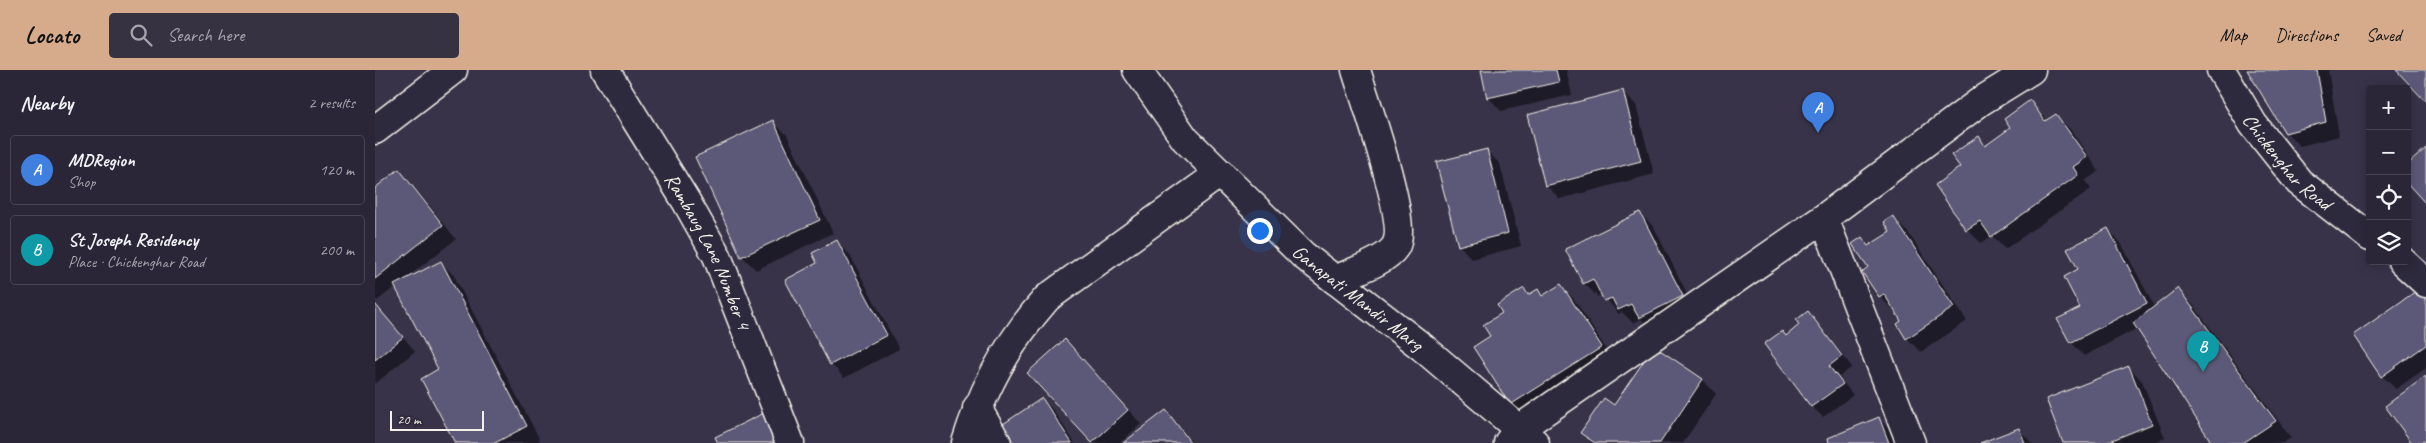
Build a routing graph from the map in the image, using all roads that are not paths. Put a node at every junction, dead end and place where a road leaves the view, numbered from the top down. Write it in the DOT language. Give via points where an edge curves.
graph roads {
  1 [pos="453,70"];
  2 [pos="605,70"];
  3 [pos="1137,70"];
  4 [pos="1357,70"];
  5 [pos="2031,70"];
  6 [pos="2221,70"];
  7 [pos="375,130"];
  8 [pos="1220,173"];
  9 [pos="1824,218"];
  10 [pos="2366,234"];
  11 [pos="2406,265"];
  12 [pos="1335,280"];
  13 [pos="2426,283"];
  14 [pos="977,408"];
  15 [pos="1520,438"];
  16 [pos="790,443"];
  17 [pos="966,443"];
  18 [pos="997,443"];
  19 [pos="1911,443"];
  1 -- 7 [label="street"];
  2 -- 16 [label="street, Rambaug Lane Number 4" via="717,256"];
  3 -- 8 [label="street, Ganapati Mandir Marg" via="1185,139"];
  4 -- 12 [label="street" via="1396,205 1398,230 1396,246 1386,257"];
  5 -- 9 [label="street" via="1981,101"];
  6 -- 10 [label="street, Chickenghar Road" via="2253,124 2299,182"];
  8 -- 12 [label="street, Ganapati Mandir Marg" via="1303,255"];
  8 -- 14 [label="street" via="1047,298 1029,318"];
  9 -- 15 [label="street"];
  9 -- 19 [label="street"];
  11 -- 13 [label="street"];
  12 -- 15 [label="street, Ganapati Mandir Marg" via="1422,347"];
  14 -- 17 [label="street"];
  14 -- 18 [label="street"];
}
